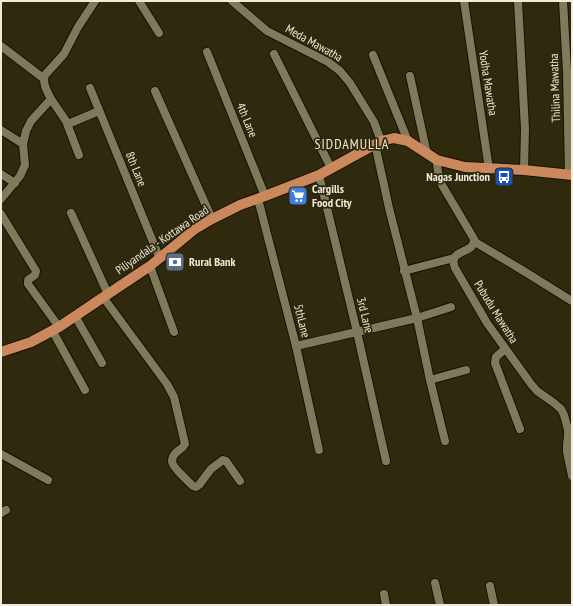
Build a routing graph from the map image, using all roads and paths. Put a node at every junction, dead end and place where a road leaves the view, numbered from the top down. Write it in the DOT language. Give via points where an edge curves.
graph roads {
  1 [pos="95,1"];
  2 [pos="139,1"];
  3 [pos="232,1"];
  4 [pos="464,1"];
  5 [pos="518,1"];
  6 [pos="563,1"];
  7 [pos="160,33"];
  8 [pos="1,46"];
  9 [pos="207,52"];
  10 [pos="274,54"];
  11 [pos="373,55"];
  12 [pos="410,76"];
  13 [pos="44,78"];
  14 [pos="90,88"];
  15 [pos="155,91"];
  16 [pos="51,99"];
  17 [pos="99,111"];
  18 [pos="68,124"];
  19 [pos="1,130"];
  20 [pos="408,141"];
  21 [pos="378,142"];
  22 [pos="23,144"];
  23 [pos="79,154"];
  24 [pos="427,154"];
  25 [pos="437,160"];
  26 [pos="331,168"];
  27 [pos="489,169"];
  28 [pos="524,170"];
  29 [pos="1,174"];
  30 [pos="319,175"];
  31 [pos="570,175"];
  32 [pos="15,183"];
  33 [pos="262,198"];
  34 [pos="1,199"];
  35 [pos="71,213"];
  36 [pos="1,214"];
  37 [pos="212,219"];
  38 [pos="474,242"];
  39 [pos="454,258"];
  40 [pos="160,259"];
  41 [pos="150,266"];
  42 [pos="404,271"];
  43 [pos="105,295"];
  44 [pos="572,301"];
  45 [pos="451,307"];
  46 [pos="75,316"];
  47 [pos="416,318"];
  48 [pos="55,329"];
  49 [pos="174,332"];
  50 [pos="357,332"];
  51 [pos="296,346"];
  52 [pos="505,349"];
  53 [pos="1,352"];
  54 [pos="102,363"];
  55 [pos="466,370"];
  56 [pos="430,380"];
  57 [pos="84,390"];
  58 [pos="520,429"];
  59 [pos="445,441"];
  60 [pos="319,450"];
  61 [pos="1,454"];
  62 [pos="386,461"];
  63 [pos="572,476"];
  64 [pos="48,480"];
  65 [pos="240,481"];
  66 [pos="435,583"];
  67 [pos="490,586"];
  68 [pos="384,594"];
  69 [pos="386,605"];
  70 [pos="440,605"];
  71 [pos="494,605"];
  1 -- 13 [label="street" via="64,54"];
  2 -- 7 [label="street"];
  3 -- 21 [label="street, Meda Mawatha" via="267,31 340,70 374,122"];
  4 -- 27 [label="street, Yodha Mawatha"];
  5 -- 28 [label="street" via="526,129"];
  6 -- 31 [label="street, Thilina Mawatha"];
  8 -- 13 [label="street"];
  9 -- 33 [label="street, 4th Lane"];
  10 -- 26 [label="street"];
  11 -- 20 [label="street"];
  12 -- 24 [label="street"];
  13 -- 16 [label="street"];
  14 -- 17 [label="street, 8th Lane"];
  15 -- 37 [label="street"];
  16 -- 18 [label="street"];
  16 -- 22 [label="street" via="32,121"];
  17 -- 18 [label="street"];
  17 -- 40 [label="street, 8th Lane"];
  18 -- 23 [label="street"];
  19 -- 22 [label="street"];
  20 -- 21 [label="main road, Piliyandala - Kottawa Road" via="394,138"];
  20 -- 24 [label="main road, Piliyandala - Kottawa Road"];
  21 -- 26 [label="main road, Piliyandala - Kottawa Road"];
  21 -- 42 [label="street, Meda Mawatha" via="389,208"];
  22 -- 32 [label="street" via="24,165"];
  24 -- 25 [label="main road, Piliyandala - Kottawa Road"];
  25 -- 27 [label="main road, Piliyandala - Kottawa Road" via="465,167"];
  25 -- 38 [label="street" via="438,177 473,236"];
  26 -- 30 [label="main road, Piliyandala - Kottawa Road"];
  27 -- 28 [label="main road, Piliyandala - Kottawa Road"];
  28 -- 31 [label="main road, Piliyandala - Kottawa Road"];
  29 -- 32 [label="street"];
  30 -- 33 [label="main road, Piliyandala - Kottawa Road"];
  30 -- 50 [label="street, 3rd Lane"];
  32 -- 34 [label="street"];
  33 -- 37 [label="main road, Piliyandala - Kottawa Road" via="240,205"];
  33 -- 51 [label="street, 5thLane"];
  35 -- 43 [label="street"];
  36 -- 48 [label="street" via="36,271 28,280 28,284"];
  37 -- 40 [label="main road, Piliyandala - Kottawa Road" via="195,229"];
  38 -- 39 [label="street" via="471,248 460,252"];
  38 -- 44 [label="street"];
  39 -- 42 [label="street"];
  39 -- 52 [label="street, Pubudu Mawatha" via="457,272"];
  40 -- 41 [label="main road, Piliyandala - Kottawa Road"];
  41 -- 43 [label="main road, Piliyandala - Kottawa Road"];
  41 -- 49 [label="street"];
  42 -- 47 [label="street, Meda Mawatha"];
  43 -- 46 [label="main road, Piliyandala - Kottawa Road"];
  43 -- 65 [label="street" via="174,397 185,444 174,454 172,463 196,487 211,469 223,460"];
  45 -- 47 [label="street"];
  46 -- 48 [label="main road, Piliyandala - Kottawa Road"];
  46 -- 54 [label="street"];
  47 -- 50 [label="street"];
  47 -- 56 [label="street, Meda Mawatha"];
  48 -- 53 [label="main road, Piliyandala - Kottawa Road" via="31,342"];
  48 -- 57 [label="street"];
  50 -- 51 [label="street"];
  50 -- 62 [label="street, 3rd Lane"];
  51 -- 60 [label="street, 5thLane"];
  52 -- 58 [label="street" via="496,357 495,363"];
  52 -- 63 [label="street, Pubudu Mawatha" via="537,391 561,409 568,430 566,452"];
  55 -- 56 [label="street"];
  56 -- 59 [label="street, Meda Mawatha"];
  61 -- 64 [label="street"];
  66 -- 70 [label="street"];
  67 -- 71 [label="street"];
  68 -- 69 [label="street"];
}
